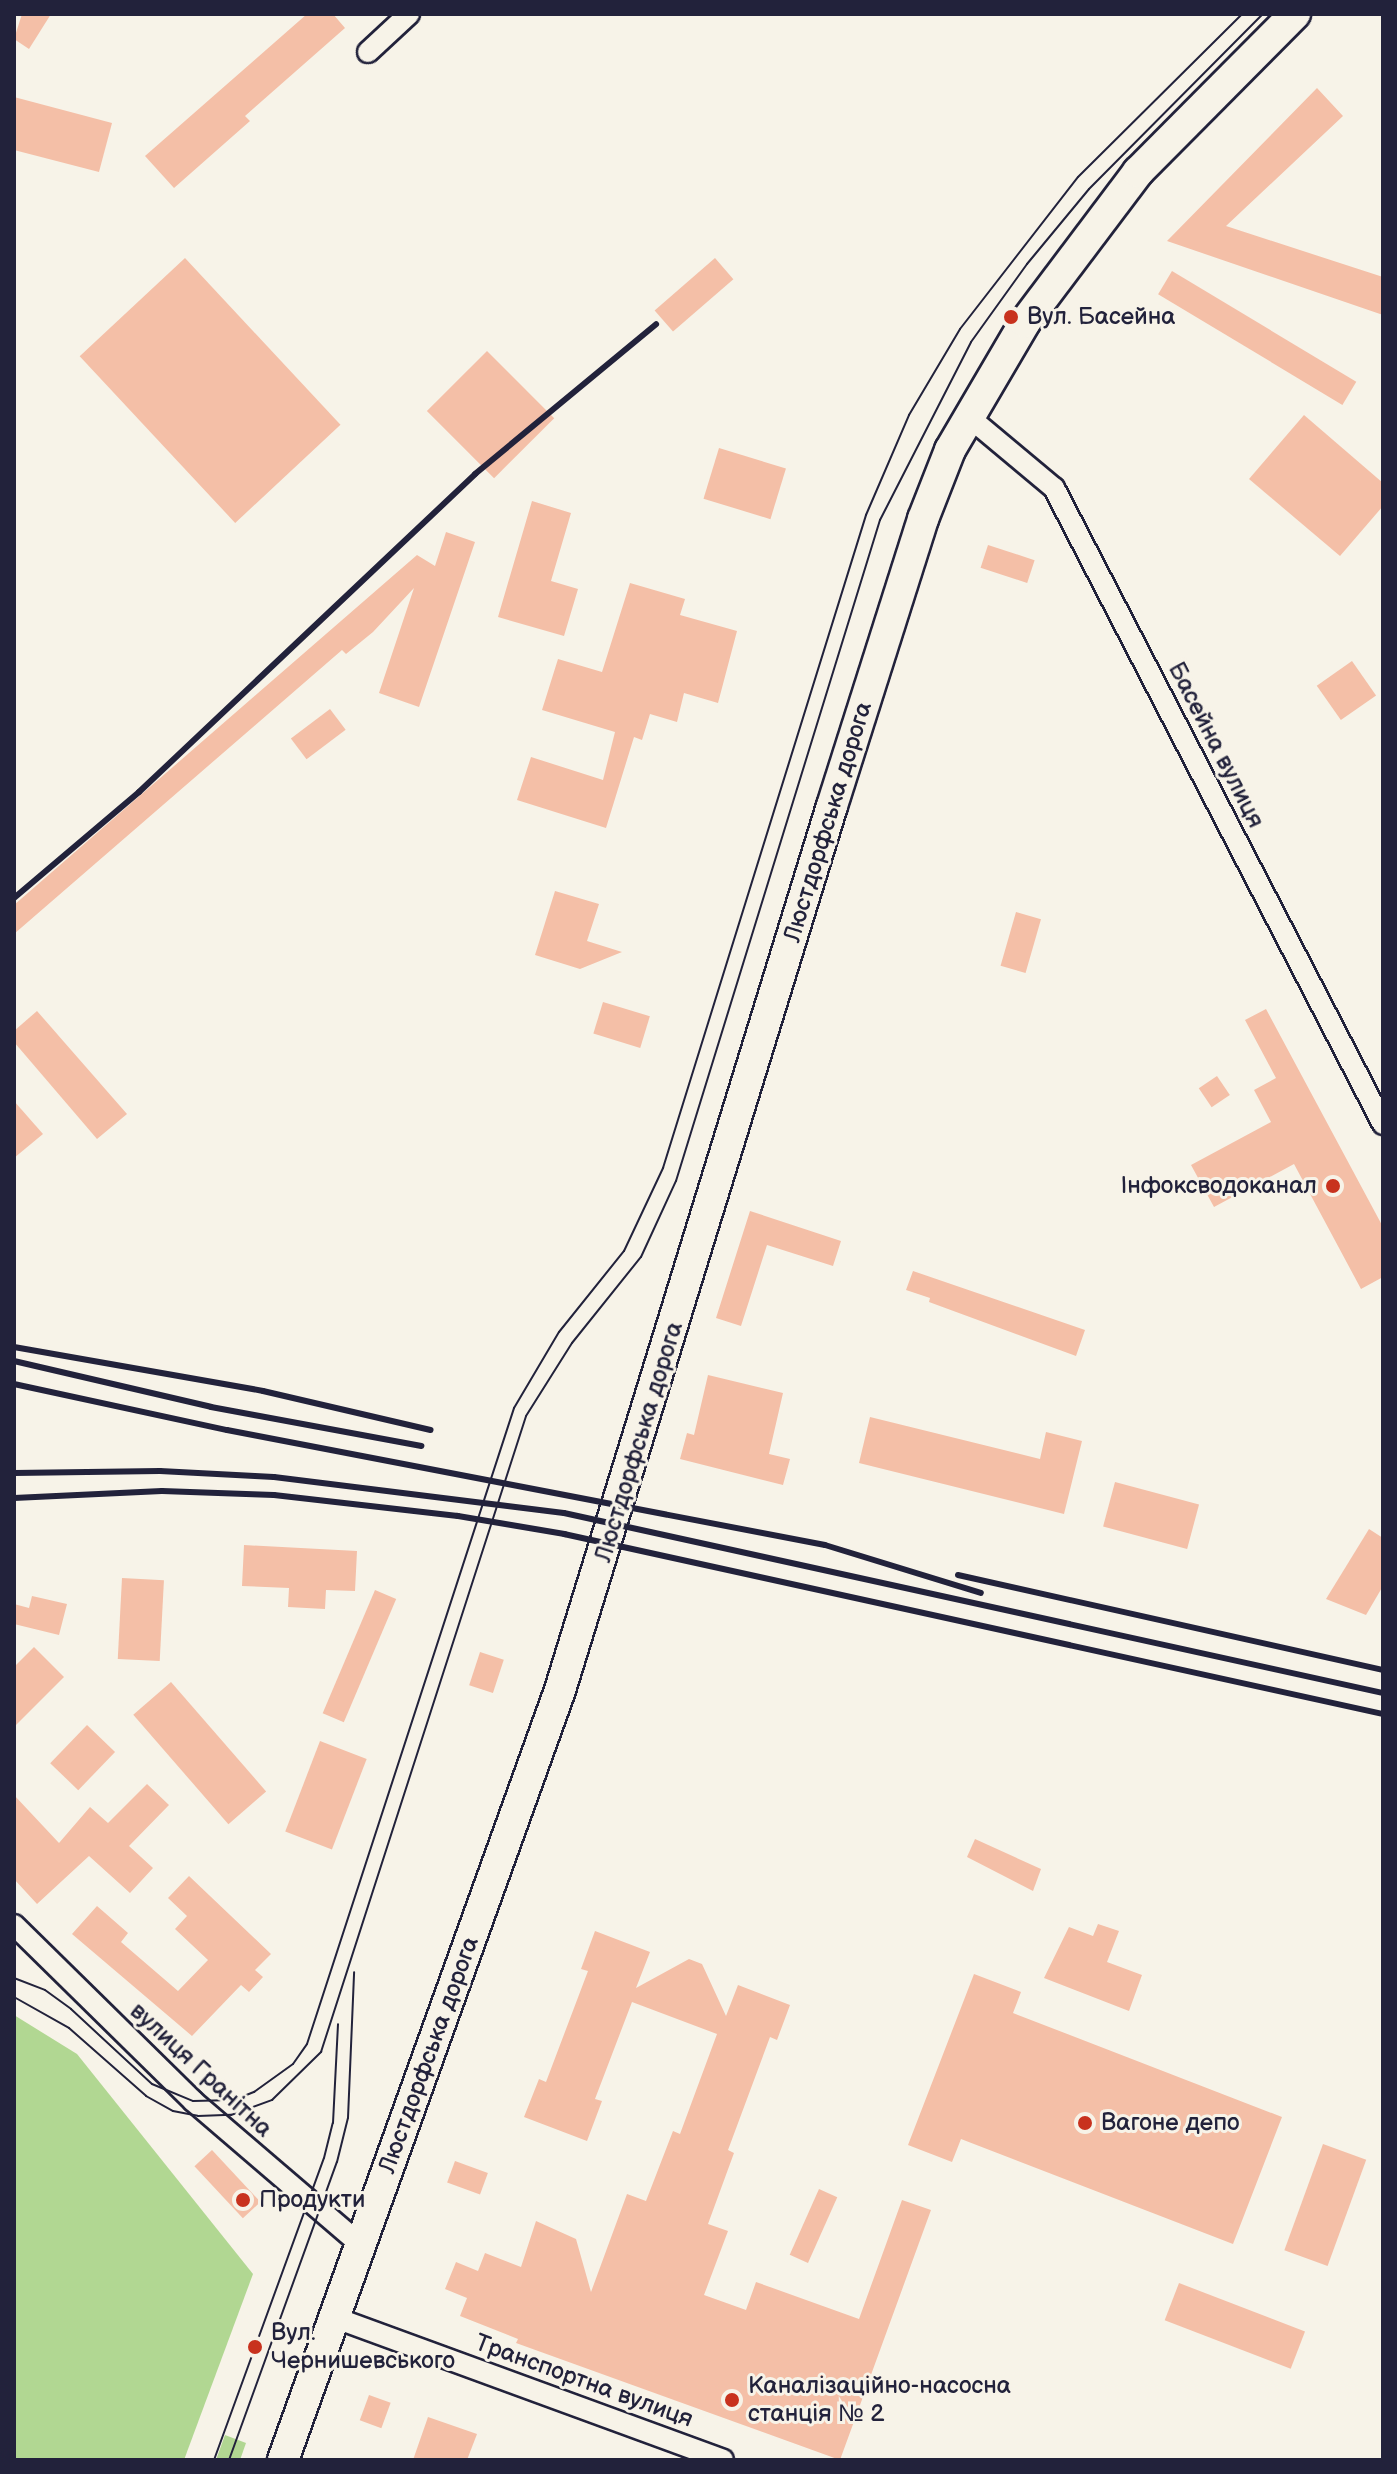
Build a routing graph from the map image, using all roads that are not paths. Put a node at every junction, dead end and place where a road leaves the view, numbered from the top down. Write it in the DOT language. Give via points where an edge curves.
graph roads {
  1 [pos="409,14"];
  2 [pos="1295,14"];
  3 [pos="368,52"];
  4 [pos="969,417"];
  5 [pos="1383,1124"];
  6 [pos="14,1925"];
  7 [pos="14,1945"];
  8 [pos="38,1950"];
  9 [pos="361,2245"];
  10 [pos="336,2318"];
  11 [pos="283,2460"];
  12 [pos="723,2460"];
  1 -- 3 [label="street"];
  2 -- 4 [label="main road, Люстдорфська дорога" via="1138,172 1025,322"];
  4 -- 5 [label="street, Басейна вулиця" via="1054,488"];
  4 -- 9 [label="main road, Люстдорфська дорога" via="923,519 560,1690"];
  6 -- 8 [label="street, вулиця Гранітна"];
  7 -- 8 [label="street"];
  8 -- 9 [label="street, вулиця Гранітна" via="193,2101"];
  9 -- 10 [label="main road, Люстдорфська дорога"];
  10 -- 11 [label="main road, Люстдорфська дорога"];
  10 -- 12 [label="street, Транспортна вулиця"];
}
